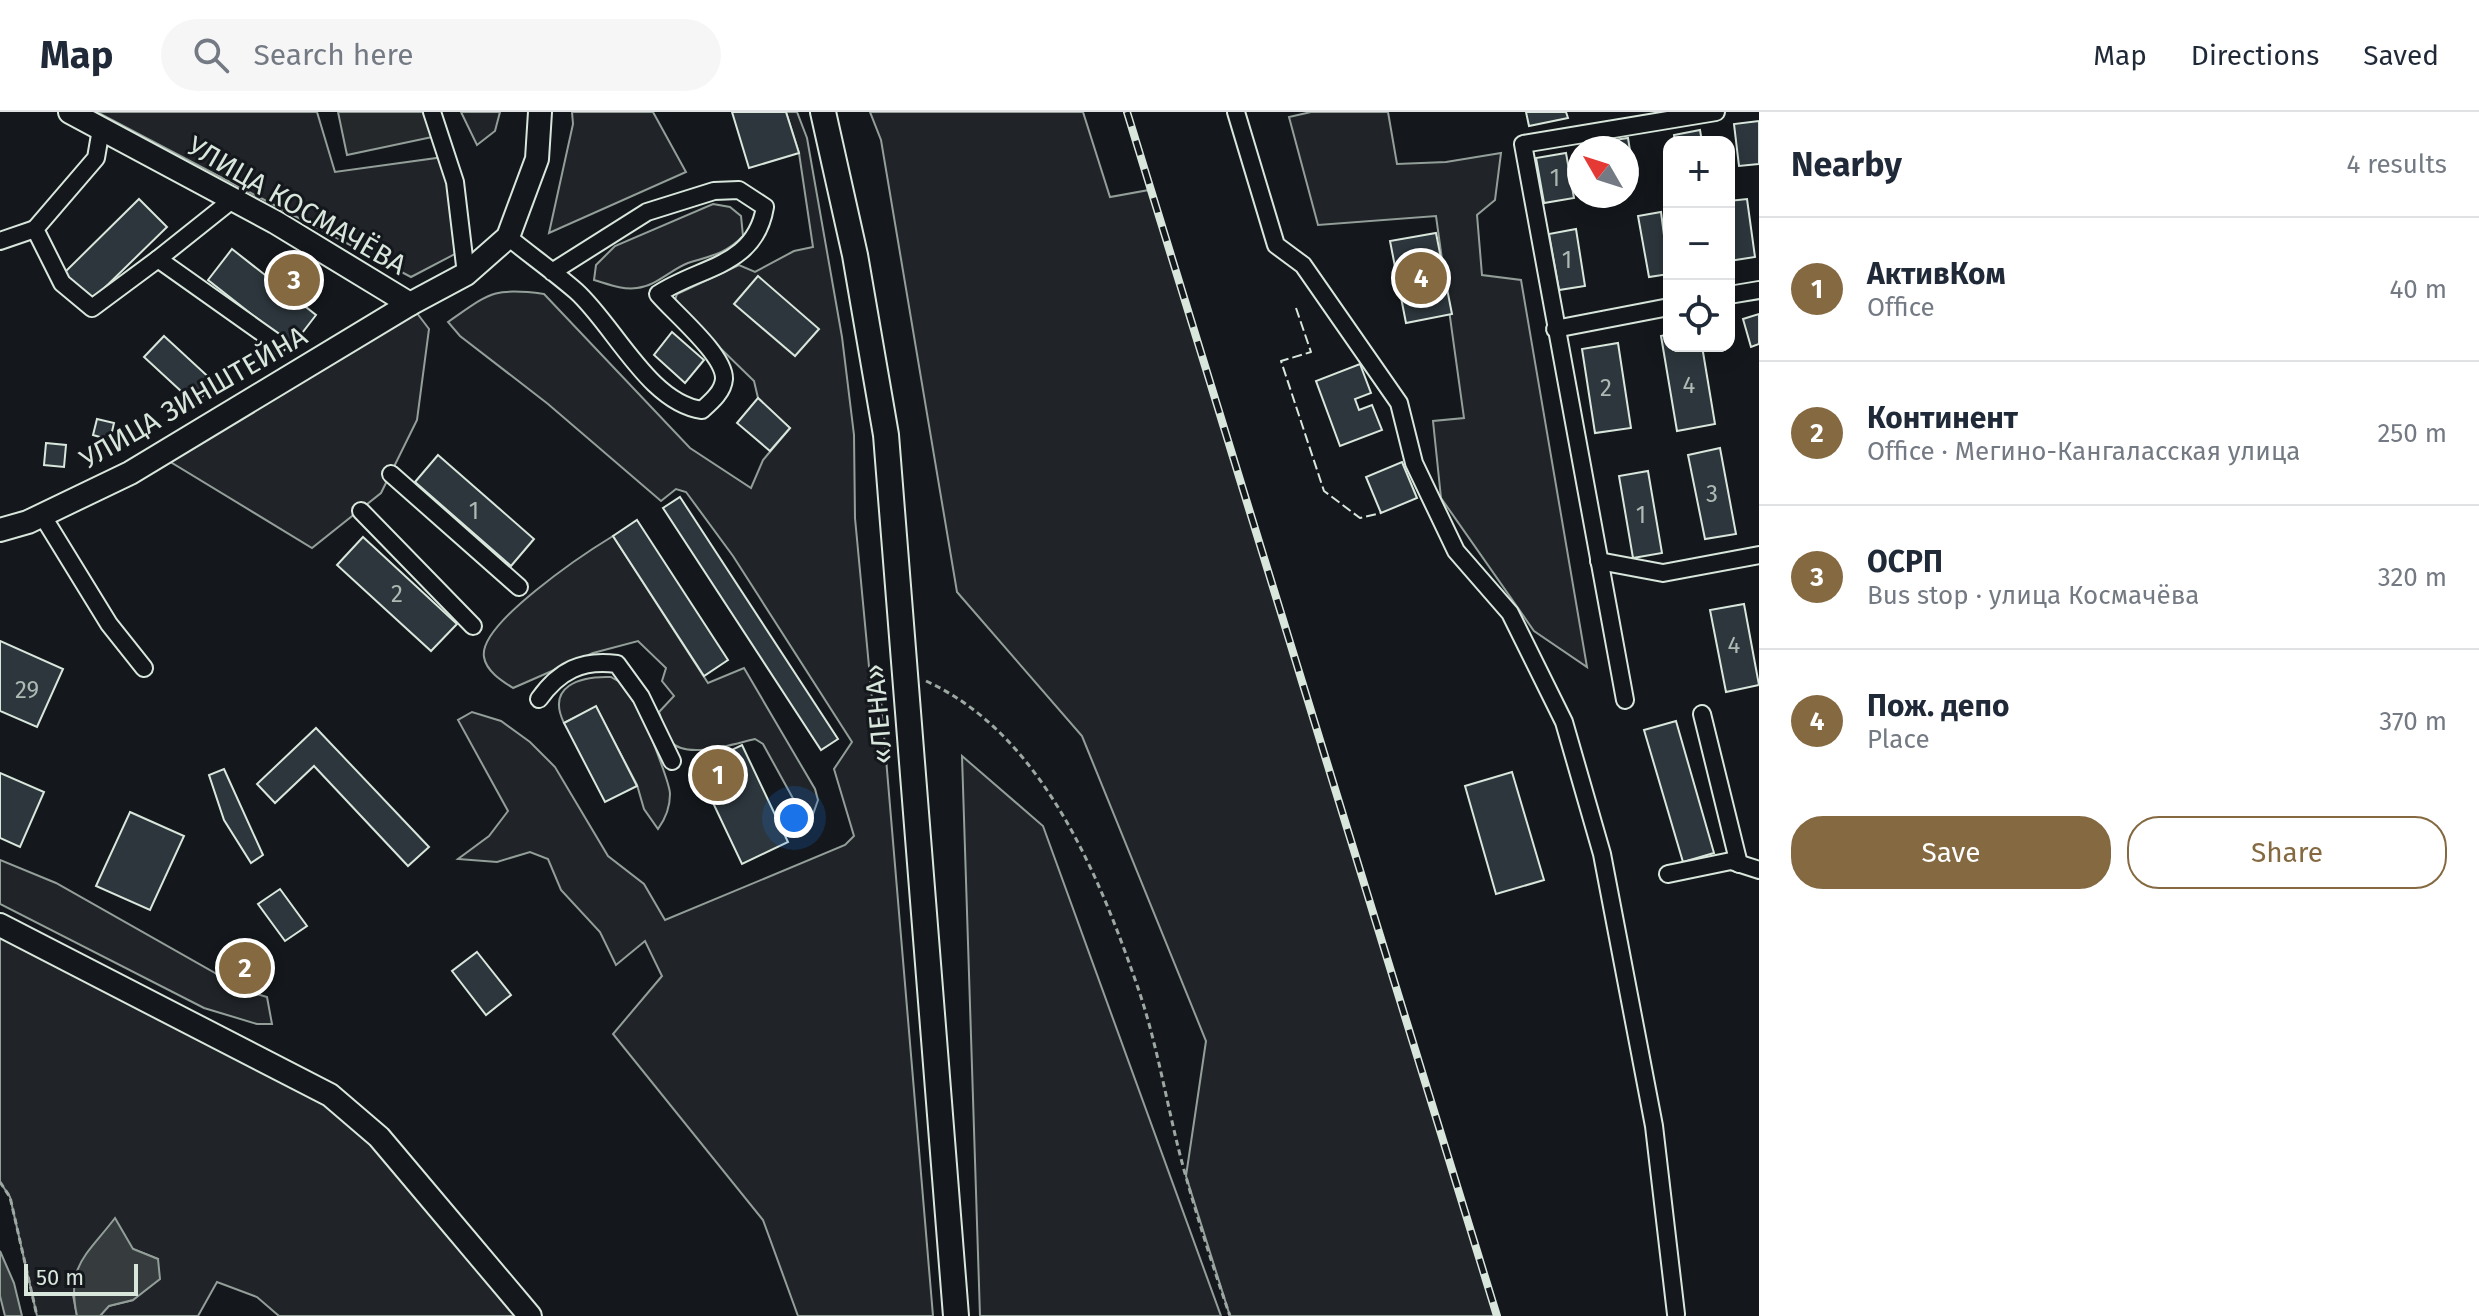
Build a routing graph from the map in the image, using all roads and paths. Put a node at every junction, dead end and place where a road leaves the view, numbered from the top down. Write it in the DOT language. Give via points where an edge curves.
graph roads {
  1 [pos="70,112"];
  2 [pos="432,112"];
  3 [pos="540,112"];
  4 [pos="823,112"];
  5 [pos="1236,112"];
  6 [pos="1716,112"];
  7 [pos="101,129"];
  8 [pos="232,200"];
  9 [pos="35,229"];
  10 [pos="508,237"];
  11 [pos="0,241"];
  12 [pos="158,259"];
  13 [pos="552,272"];
  14 [pos="466,274"];
  15 [pos="1759,290"];
  16 [pos="1735,294"];
  17 [pos="410,304"];
  18 [pos="1663,308"];
  19 [pos="1555,329"];
  20 [pos="278,344"];
  21 [pos="391,474"];
  22 [pos="361,511"];
  23 [pos="42,515"];
  24 [pos="0,530"];
  25 [pos="1759,555"];
  26 [pos="1599,561"];
  27 [pos="519,587"];
  28 [pos="473,626"];
  29 [pos="144,668"];
  30 [pos="904,671"];
  31 [pos="539,699"];
  32 [pos="1625,700"];
  33 [pos="1702,714"];
  34 [pos="672,761"];
  35 [pos="1739,864"];
  36 [pos="1759,870"];
  37 [pos="1668,874"];
  38 [pos="0,925"];
  39 [pos="0,1182"];
  40 [pos="1676,1314"];
  41 [pos="37,1316"];
  42 [pos="530,1316"];
  43 [pos="956,1316"];
  44 [pos="1230,1316"];
  1 -- 7 [label="main road, УЛИЦА КОСМАЧЁВА"];
  2 -- 14 [label="street" via="455,182"];
  3 -- 10 [label="main road" via="537,159"];
  4 -- 30 [label="highway, «ЛЕНА»" via="855,255 886,435"];
  5 -- 40 [label="street" via="1276,245 1303,265 1399,403 1414,463 1456,551 1510,613 1564,722 1602,854 1652,1111"];
  6 -- 19 [label="street" via="1523,144"];
  7 -- 8 [label="main road, УЛИЦА КОСМАЧЁВА"];
  7 -- 9 [label="street" via="96,158"];
  8 -- 12 [label="street"];
  8 -- 17 [label="main road, УЛИЦА КОСМАЧЁВА"];
  9 -- 11 [label="street"];
  9 -- 12 [label="street" via="62,283 92,308"];
  10 -- 13 [label="street"];
  10 -- 14 [label="main road, УЛИЦА ЗИНШТЕЙНА"];
  12 -- 20 [label="street"];
  13 -- 13 [label="street" via="578,293 681,408 702,410 724,380 719,361 658,294 733,260 753,241 765,207 739,190 714,191 647,212"];
  14 -- 17 [label="main road, УЛИЦА ЗИНШТЕЙНА"];
  15 -- 16 [label="street"];
  17 -- 23 [label="main road, УЛИЦА ЗИНШТЕЙНА" via="130,473"];
  18 -- 19 [label="street"];
  19 -- 26 [label="street"];
  21 -- 27 [label="street"];
  22 -- 28 [label="street"];
  23 -- 24 [label="main road, УЛИЦА ЗИНШТЕЙНА"];
  23 -- 29 [label="street" via="109,624"];
  25 -- 26 [label="street" via="1663,573"];
  26 -- 32 [label="street"];
  30 -- 43 [label="highway, «ЛЕНА»"];
  30 -- 44 [label="path" via="973,711 1020,753 1058,804 1083,850 1139,988 1186,1176"];
  31 -- 34 [label="street" via="579,664 617,664 641,697"];
  33 -- 35 [label="street"];
  35 -- 36 [label="street"];
  35 -- 37 [label="street" via="1731,861"];
  38 -- 42 [label="main road" via="330,1095 379,1137"];
  39 -- 41 [label="path" via="10,1197"];
}
